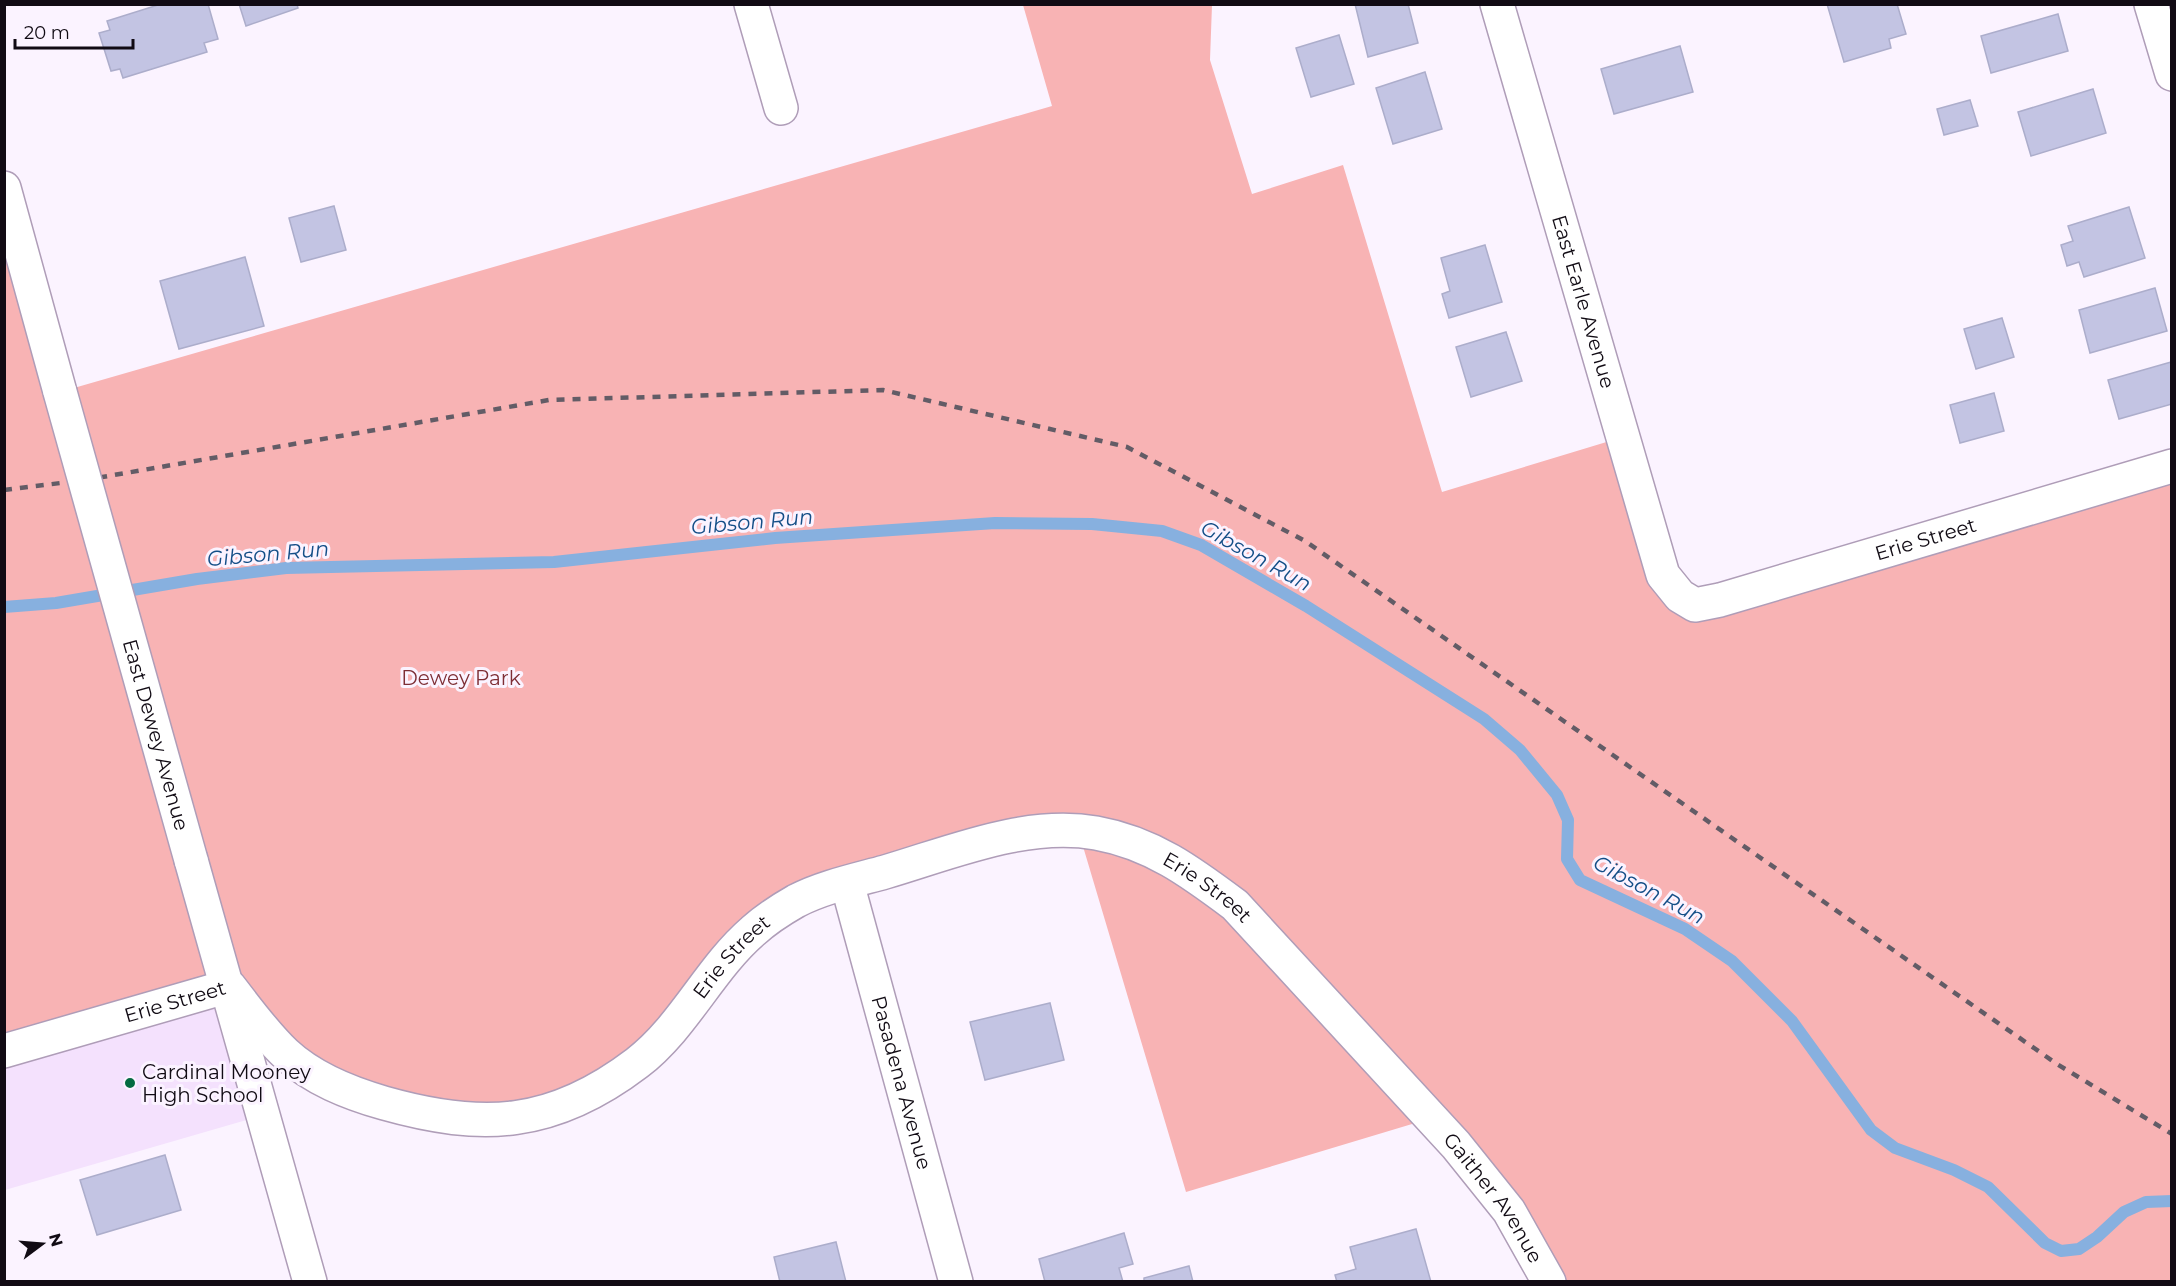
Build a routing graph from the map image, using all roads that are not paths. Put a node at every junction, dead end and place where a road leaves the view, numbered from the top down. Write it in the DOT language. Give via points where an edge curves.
graph roads {
  1 [pos="751,4"];
  2 [pos="1497,4"];
  3 [pos="2151,4"];
  4 [pos="2172,74"];
  5 [pos="781,108"];
  6 [pos="4,188"];
  7 [pos="2172,466"];
  8 [pos="1680,596"];
  9 [pos="847,883"];
  10 [pos="229,986"];
  11 [pos="4,1051"];
  12 [pos="1432,1118"];
  13 [pos="310,1281"];
  14 [pos="956,1281"];
  15 [pos="1549,1281"];
  1 -- 5 [label="street"];
  2 -- 8 [label="street, East Earle Avenue" via="1664,575"];
  3 -- 4 [label="street"];
  6 -- 10 [label="street, East Dewey Avenue, bridge"];
  7 -- 8 [label="street, Erie Street" via="1720,600 1695,605"];
  9 -- 10 [label="street, Erie Street" via="797,901 754,930 639,1062 564,1106 525,1117 485,1121 430,1116 351,1093 318,1077 287,1055"];
  9 -- 12 [label="street, Erie Street" via="1003,837 1046,831 1095,833 1151,848 1235,905"];
  9 -- 14 [label="street, Pasadena Avenue"];
  10 -- 11 [label="street, Erie Street"];
  10 -- 13 [label="street, East Dewey Avenue"];
  12 -- 15 [label="street, Gaither Avenue" via="1509,1211"];
}
